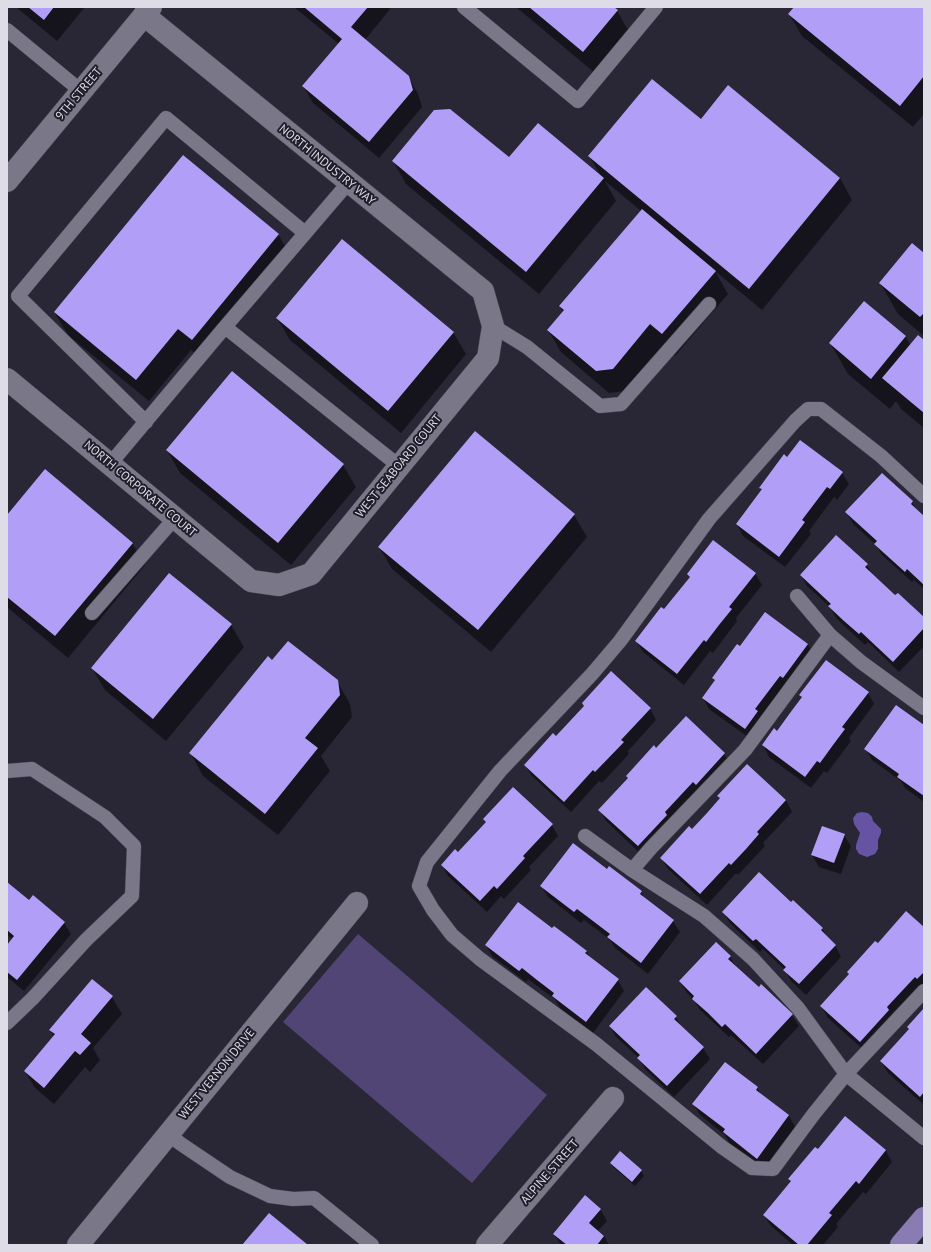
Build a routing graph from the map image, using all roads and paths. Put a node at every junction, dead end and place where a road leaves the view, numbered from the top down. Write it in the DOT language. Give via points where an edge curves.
graph roads {
  1 [pos="464,7"];
  2 [pos="656,7"];
  3 [pos="147,11"];
  4 [pos="7,30"];
  5 [pos="81,91"];
  6 [pos="7,181"];
  7 [pos="349,182"];
  8 [pos="305,233"];
  9 [pos="709,304"];
  10 [pos="493,326"];
  11 [pos="225,327"];
  12 [pos="8,382"];
  13 [pos="146,422"];
  14 [pos="110,464"];
  15 [pos="399,466"];
  16 [pos="924,496"];
  17 [pos="175,518"];
  18 [pos="279,585"];
  19 [pos="797,596"];
  20 [pos="92,613"];
  21 [pos="830,634"];
  22 [pos="924,708"];
  23 [pos="7,771"];
  24 [pos="585,836"];
  25 [pos="632,870"];
  26 [pos="357,903"];
  27 [pos="924,991"];
  28 [pos="7,1023"];
  29 [pos="846,1074"];
  30 [pos="613,1098"];
  31 [pos="168,1134"];
  32 [pos="924,1138"];
  33 [pos="924,1218"];
  34 [pos="78,1245"];
  35 [pos="372,1245"];
  36 [pos="487,1245"];
  37 [pos="901,1245"];
  1 -- 2 [label="lane" via="578,101"];
  3 -- 5 [label="street, 9TH STREET"];
  3 -- 7 [label="street, NORTH INDUSTRY WAY"];
  4 -- 5 [label="lane"];
  5 -- 6 [label="street, 9TH STREET"];
  7 -- 8 [label="lane"];
  7 -- 10 [label="street, NORTH INDUSTRY WAY" via="483,291"];
  8 -- 11 [label="lane"];
  8 -- 13 [label="lane" via="166,118 18,296"];
  9 -- 10 [label="lane" via="621,404 600,406 527,347"];
  10 -- 15 [label="street, WEST SEABOARD COURT" via="488,358"];
  11 -- 13 [label="lane"];
  11 -- 15 [label="lane"];
  12 -- 14 [label="street, NORTH CORPORATE COURT"];
  13 -- 14 [label="lane"];
  14 -- 17 [label="street, NORTH CORPORATE COURT"];
  15 -- 18 [label="street, WEST SEABOARD COURT" via="311,574"];
  16 -- 29 [label="lane" via="881,456 821,409 808,409 708,519 620,641 500,771 427,862 419,886 452,935 480,959 596,1044 722,1147 752,1168 773,1169"];
  17 -- 18 [label="street, NORTH CORPORATE COURT" via="251,581"];
  17 -- 20 [label="lane"];
  19 -- 21 [label="lane"];
  21 -- 22 [label="lane" via="861,662"];
  21 -- 25 [label="lane" via="745,750"];
  23 -- 28 [label="lane" via="32,769 105,817 134,846 132,896"];
  24 -- 25 [label="lane"];
  25 -- 29 [label="lane" via="704,916 753,959 798,1008"];
  26 -- 31 [label="street, WEST VERNON DRIVE"];
  27 -- 29 [label="lane"];
  29 -- 32 [label="lane"];
  30 -- 36 [label="street, ALPINE STREET"];
  31 -- 34 [label="street, WEST VERNON DRIVE"];
  31 -- 35 [label="lane" via="230,1177 270,1196 314,1198"];
  33 -- 37 [label="main road"];
}
